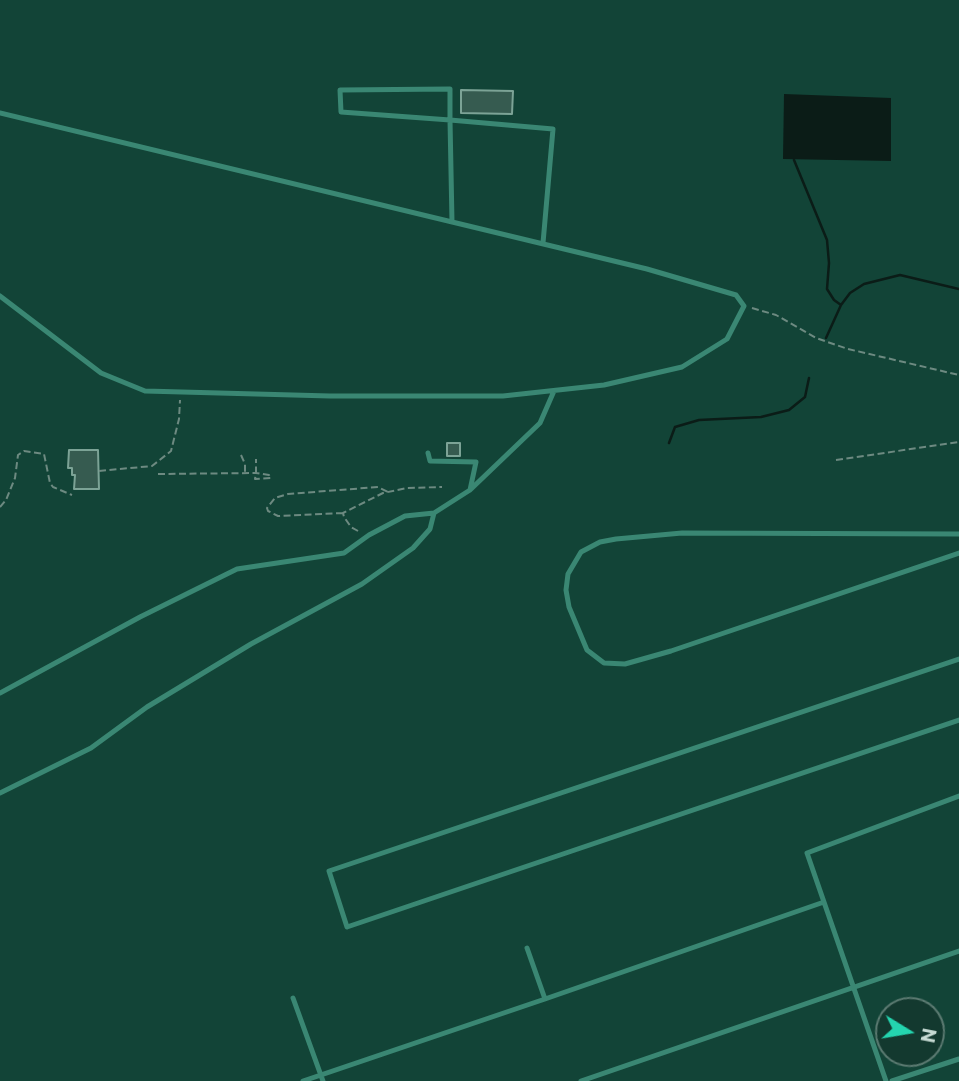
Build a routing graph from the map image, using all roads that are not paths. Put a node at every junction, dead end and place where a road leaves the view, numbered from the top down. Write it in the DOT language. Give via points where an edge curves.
graph roads {
  1 [pos="0,113"];
  2 [pos="450,120"];
  3 [pos="452,222"];
  4 [pos="543,243"];
  5 [pos="0,296"];
  6 [pos="554,391"];
  7 [pos="428,453"];
  8 [pos="470,490"];
  9 [pos="434,513"];
  10 [pos="959,534"];
  11 [pos="959,553"];
  12 [pos="959,659"];
  13 [pos="0,693"];
  14 [pos="959,720"];
  15 [pos="0,793"];
  16 [pos="959,796"];
  17 [pos="824,902"];
  18 [pos="527,948"];
  19 [pos="959,951"];
  20 [pos="853,987"];
  21 [pos="292,998"];
  22 [pos="545,999"];
  23 [pos="959,1059"];
  24 [pos="321,1078"];
  25 [pos="303,1081"];
  26 [pos="581,1081"];
  27 [pos="886,1081"];
  28 [pos="892,1081"];
  1 -- 3 [label="lane"];
  2 -- 2 [label="lane" via="450,89 340,90 341,112"];
  2 -- 3 [label="lane"];
  2 -- 4 [label="lane" via="553,129"];
  3 -- 4 [label="lane"];
  4 -- 6 [label="lane" via="736,295 744,306 727,339 682,367"];
  5 -- 6 [label="lane" via="101,373 145,391 330,396 503,396"];
  6 -- 8 [label="lane" via="540,423"];
  7 -- 8 [label="lane" via="430,461 476,462"];
  8 -- 9 [label="lane"];
  9 -- 13 [label="lane" via="405,516 344,553 237,569"];
  9 -- 15 [label="lane" via="430,529 413,548 362,584 251,644 147,707 91,748"];
  10 -- 11 [label="lane" via="682,533 616,539 581,552 568,574 566,590 587,650 604,663 625,664"];
  12 -- 14 [label="lane" via="330,871 347,927"];
  16 -- 17 [label="lane" via="807,853"];
  17 -- 20 [label="lane"];
  17 -- 22 [label="lane"];
  18 -- 22 [label="lane"];
  19 -- 20 [label="lane"];
  20 -- 26 [label="lane"];
  20 -- 27 [label="lane"];
  21 -- 24 [label="lane"];
  22 -- 24 [label="lane"];
  23 -- 28 [label="lane"];
  24 -- 25 [label="lane"];
}
